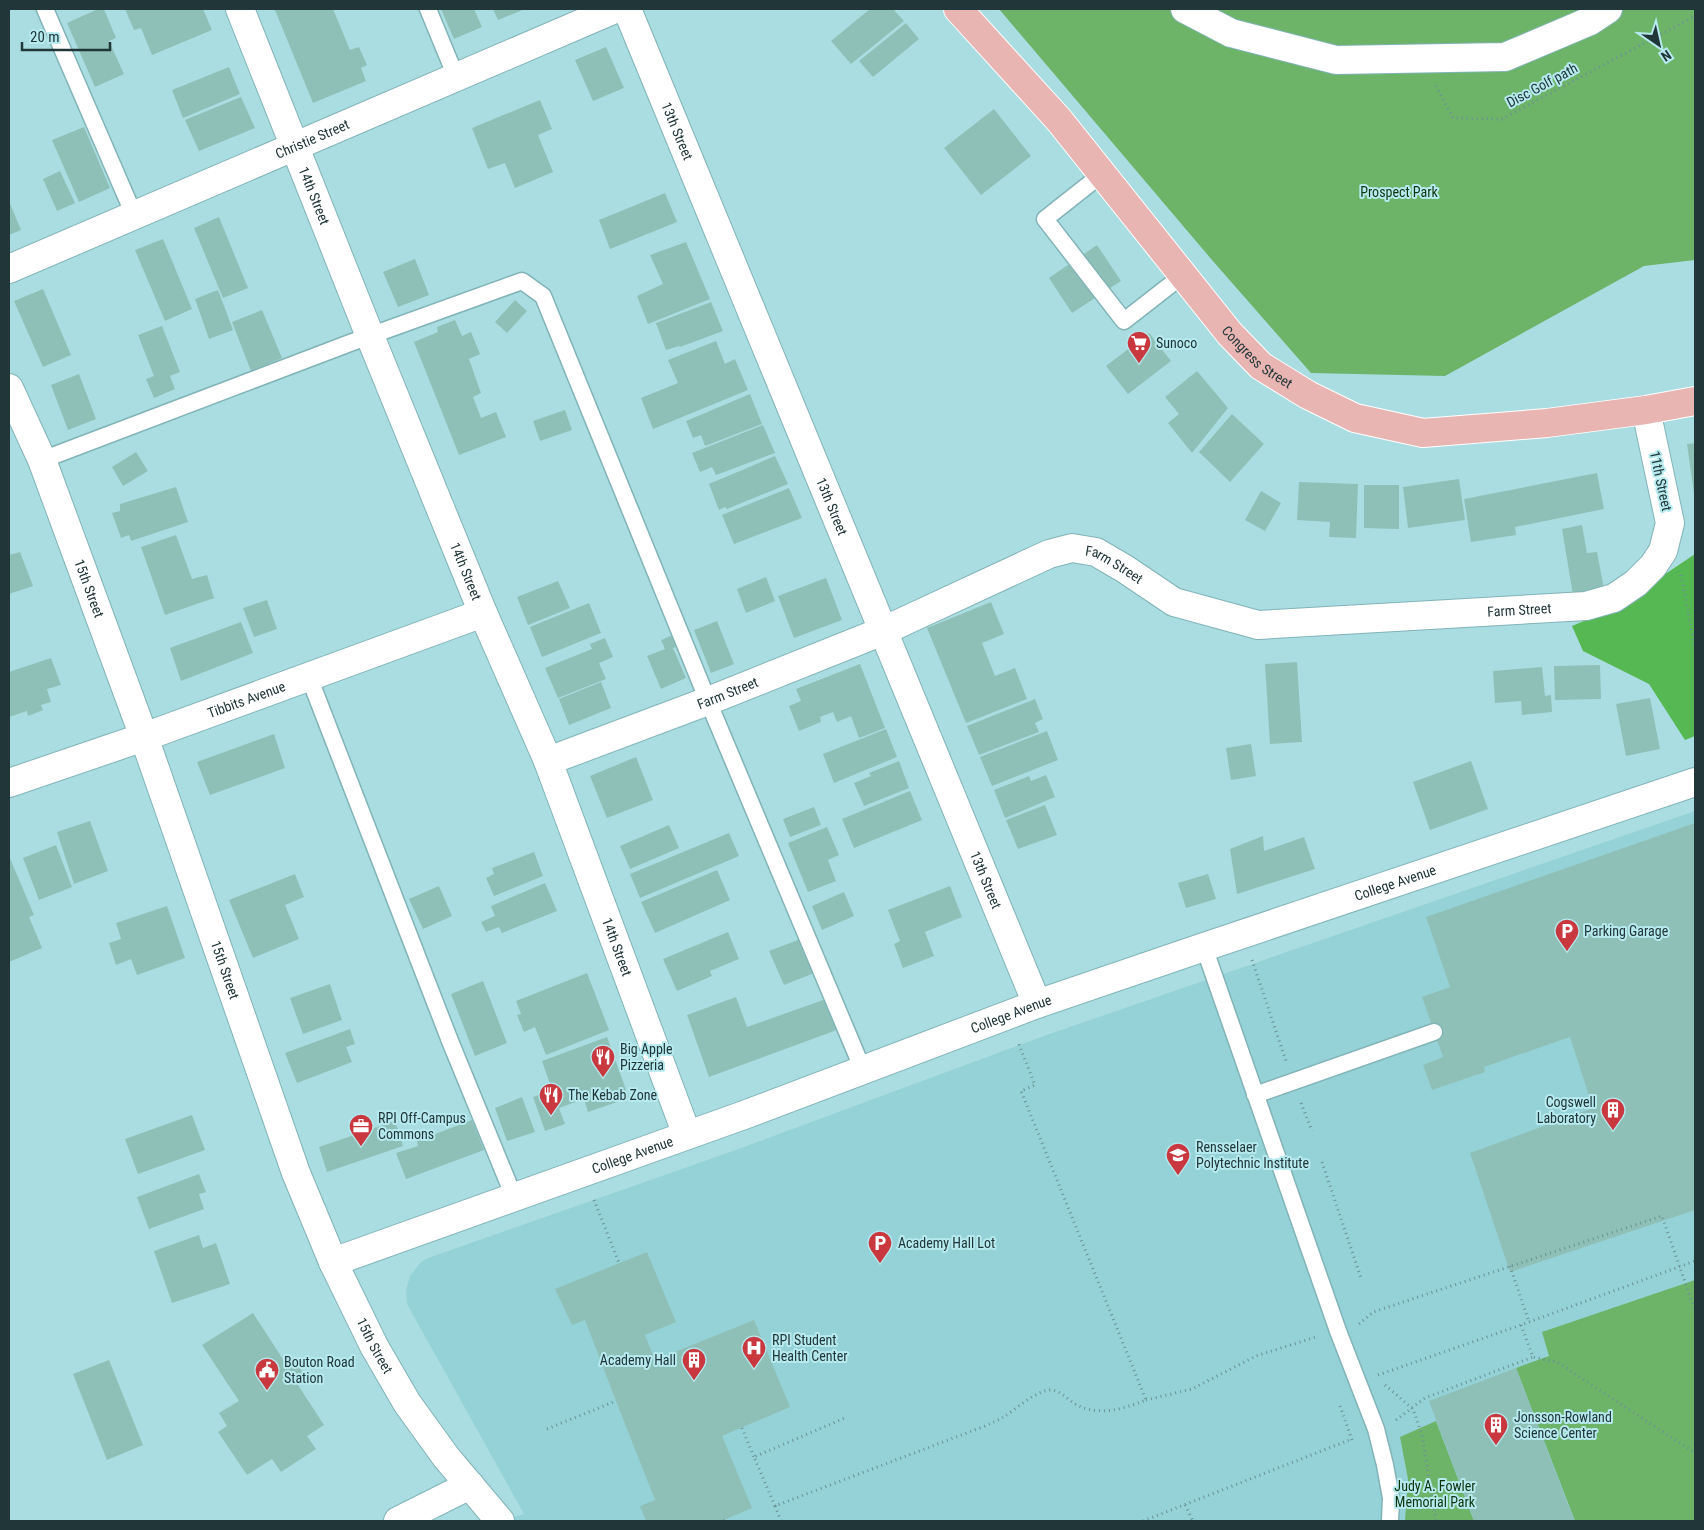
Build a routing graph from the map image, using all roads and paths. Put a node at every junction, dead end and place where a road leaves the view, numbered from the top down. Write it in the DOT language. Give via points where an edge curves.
graph roads {
  1 [pos="45,9"];
  2 [pos="240,9"];
  3 [pos="428,9"];
  4 [pos="615,9"];
  5 [pos="627,9"];
  6 [pos="958,9"];
  7 [pos="1185,9"];
  8 [pos="1608,9"];
  9 [pos="1695,16"];
  10 [pos="1421,59"];
  11 [pos="456,76"];
  12 [pos="295,146"];
  13 [pos="1102,174"];
  14 [pos="134,215"];
  15 [pos="9,269"];
  16 [pos="1183,275"];
  17 [pos="370,336"];
  18 [pos="9,388"];
  19 [pos="1695,401"];
  20 [pos="1646,410"];
  21 [pos="42,460"];
  22 [pos="1680,571"];
  23 [pos="1645,575"];
  24 [pos="483,614"];
  25 [pos="884,631"];
  26 [pos="1695,648"];
  27 [pos="309,677"];
  28 [pos="708,701"];
  29 [pos="144,737"];
  30 [pos="548,761"];
  31 [pos="1695,782"];
  32 [pos="9,783"];
  33 [pos="1204,947"];
  34 [pos="1251,955"];
  35 [pos="1037,1004"];
  36 [pos="1434,1032"];
  37 [pos="1017,1039"];
  38 [pos="1288,1064"];
  39 [pos="863,1070"];
  40 [pos="1255,1095"];
  41 [pos="1300,1100"];
  42 [pos="1312,1131"];
  43 [pos="687,1135"];
  44 [pos="1322,1162"];
  45 [pos="514,1197"];
  46 [pos="597,1209"];
  47 [pos="1695,1261"];
  48 [pos="333,1262"];
  49 [pos="619,1263"];
  50 [pos="1510,1266"];
  51 [pos="1679,1266"];
  52 [pos="1361,1278"];
  53 [pos="1695,1311"];
  54 [pos="1529,1322"];
  55 [pos="1521,1325"];
  56 [pos="1360,1333"];
  57 [pos="1324,1335"];
  58 [pos="1532,1356"];
  59 [pos="1146,1400"];
  60 [pos="616,1401"];
  61 [pos="1340,1406"];
  62 [pos="1413,1409"];
  63 [pos="847,1417"];
  64 [pos="1389,1424"];
  65 [pos="742,1428"];
  66 [pos="547,1429"];
  67 [pos="1352,1439"];
  68 [pos="1355,1446"];
  69 [pos="1695,1453"];
  70 [pos="754,1457"];
  71 [pos="470,1485"];
  72 [pos="1186,1505"];
  73 [pos="775,1506"];
  74 [pos="398,1521"];
  75 [pos="500,1521"];
  76 [pos="781,1521"];
  77 [pos="1144,1521"];
  78 [pos="1193,1521"];
  79 [pos="1390,1521"];
  80 [pos="1436,1521"];
  1 -- 14 [label="lane"];
  2 -- 12 [label="street, 14th Street"];
  3 -- 11 [label="lane"];
  4 -- 11 [label="street, Christie Street"];
  5 -- 25 [label="street, 13th Street"];
  6 -- 13 [label="main road, Congress Street" via="1059,120"];
  7 -- 10 [label="street" via="1231,34 1336,60"];
  8 -- 10 [label="street" via="1590,21 1505,57"];
  9 -- 10 [label="path, Disc Golf path" via="1502,119 1453,118"];
  11 -- 12 [label="street, Christie Street"];
  12 -- 14 [label="street, Christie Street"];
  12 -- 17 [label="street, 14th Street"];
  13 -- 16 [label="main road, Congress Street"];
  13 -- 16 [label="lane" via="1045,219 1124,321"];
  14 -- 15 [label="street, Christie Street"];
  16 -- 20 [label="main road, Congress Street" via="1230,334 1261,366 1308,395 1355,418 1423,433 1547,423"];
  17 -- 21 [label="lane"];
  17 -- 24 [label="street, 14th Street"];
  17 -- 28 [label="lane" via="522,281 543,296"];
  18 -- 21 [label="street, 15th Street"];
  19 -- 20 [label="main road, Congress Street"];
  20 -- 23 [label="street, 11th Street" via="1670,523 1663,551"];
  21 -- 29 [label="street, 15th Street"];
  22 -- 26 [label="path"];
  23 -- 25 [label="street, Farm Street" via="1614,598 1586,606 1258,625 1174,602 1096,552 1072,548 1049,554"];
  24 -- 27 [label="street, Tibbits Avenue"];
  24 -- 30 [label="street, 14th Street"];
  25 -- 28 [label="street, Farm Street"];
  25 -- 35 [label="street, 13th Street"];
  27 -- 29 [label="street, Tibbits Avenue"];
  27 -- 45 [label="lane"];
  28 -- 30 [label="street, Farm Street"];
  28 -- 39 [label="lane"];
  29 -- 32 [label="street, Tibbits Avenue"];
  29 -- 48 [label="street, 15th Street" via="296,1173"];
  30 -- 43 [label="street, 14th Street"];
  31 -- 33 [label="street, College Avenue"];
  33 -- 35 [label="street, College Avenue"];
  33 -- 40 [label="lane"];
  34 -- 38 [label="path"];
  35 -- 39 [label="street, College Avenue"];
  36 -- 40 [label="lane"];
  37 -- 59 [label="path" via="1035,1086 1020,1091"];
  39 -- 43 [label="street, College Avenue"];
  40 -- 79 [label="lane" via="1376,1430 1391,1498"];
  41 -- 42 [label="path"];
  43 -- 45 [label="street, College Avenue"];
  44 -- 52 [label="path"];
  45 -- 48 [label="street, College Avenue"];
  46 -- 49 [label="path"];
  47 -- 51 [label="path"];
  48 -- 71 [label="street, 15th Street" via="374,1346 407,1403"];
  50 -- 51 [label="path" via="1662,1216"];
  50 -- 54 [label="path"];
  50 -- 56 [label="path" via="1374,1312 1358,1325"];
  51 -- 53 [label="path"];
  51 -- 54 [label="path"];
  54 -- 55 [label="path"];
  55 -- 58 [label="path"];
  55 -- 62 [label="path" via="1375,1376"];
  57 -- 59 [label="path" via="1256,1356 1192,1389"];
  58 -- 62 [label="path" via="1474,1382 1425,1398"];
  58 -- 69 [label="path" via="1557,1362"];
  59 -- 73 [label="path" via="1108,1411 1085,1408 1049,1390 985,1426"];
  60 -- 66 [label="path"];
  61 -- 67 [label="path"];
  62 -- 64 [label="path"];
  62 -- 80 [label="path" via="1422,1435"];
  63 -- 70 [label="path"];
  65 -- 70 [label="path"];
  67 -- 68 [label="path"];
  67 -- 72 [label="path"];
  70 -- 73 [label="path"];
  71 -- 74 [label="street"];
  71 -- 75 [label="street, 15th Street"];
  72 -- 77 [label="path"];
  72 -- 78 [label="path"];
  73 -- 76 [label="path"];
}
